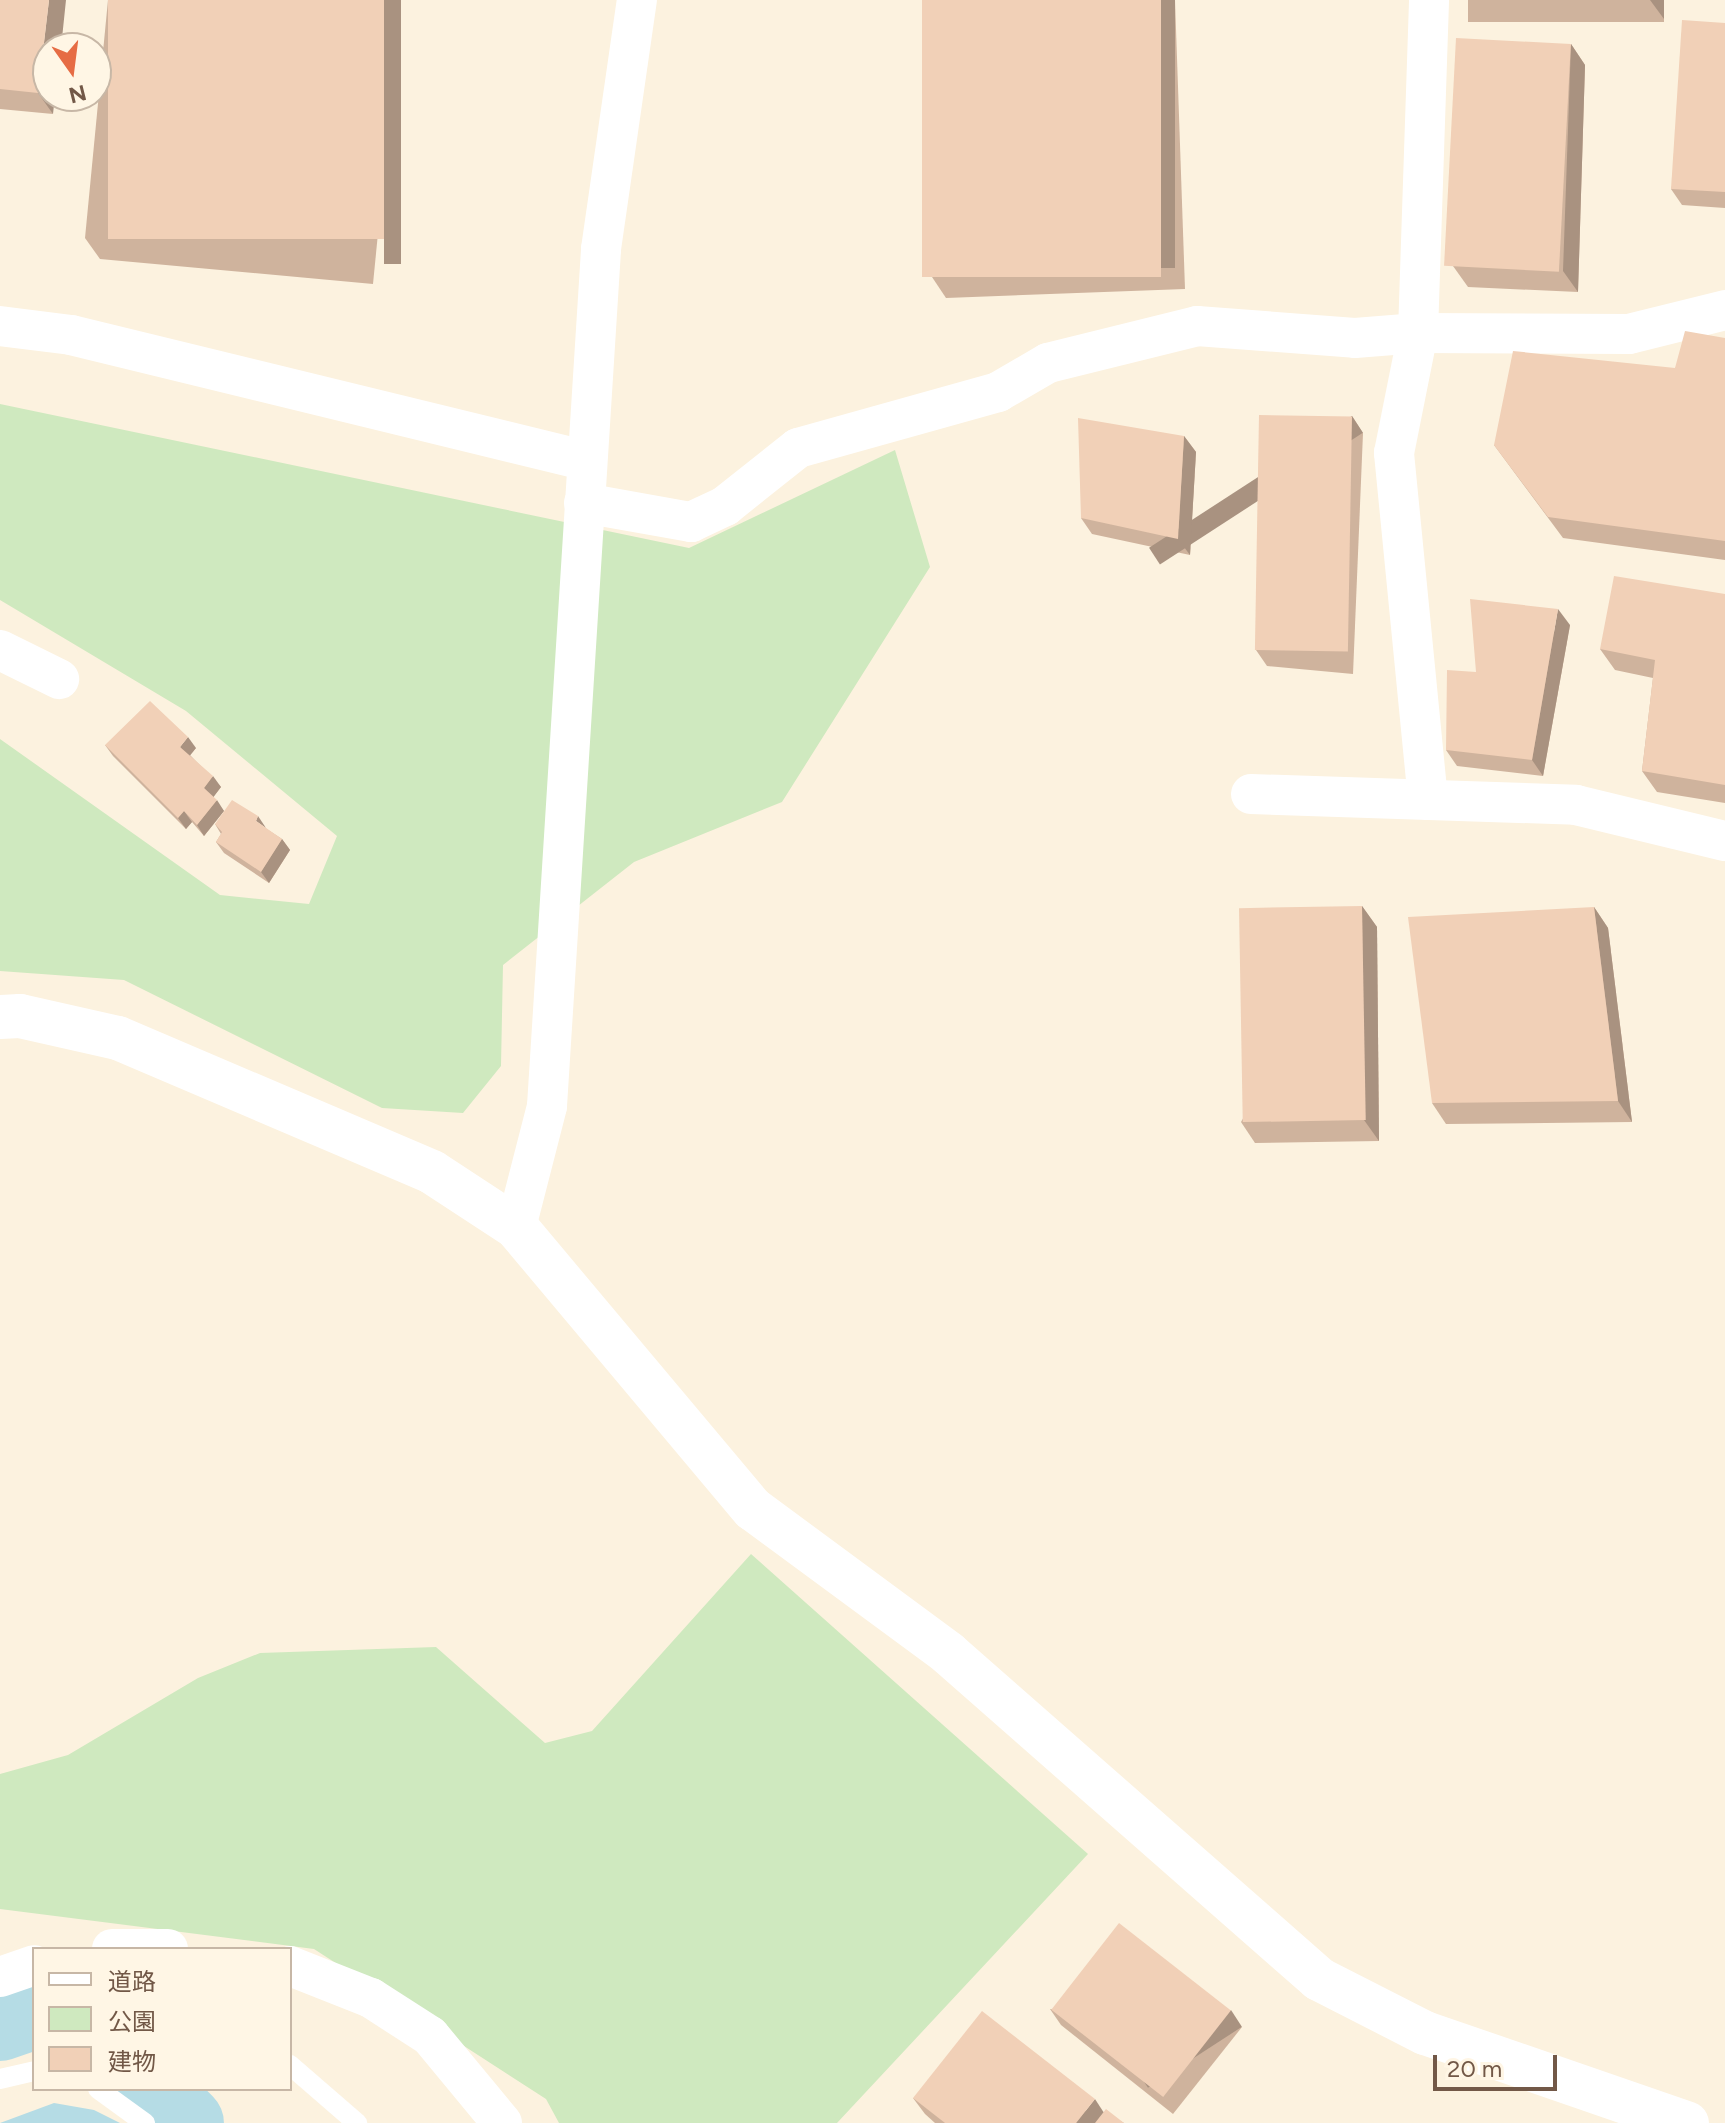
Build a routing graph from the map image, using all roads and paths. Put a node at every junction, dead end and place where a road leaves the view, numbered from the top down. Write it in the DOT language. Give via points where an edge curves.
graph roads {
  1 [pos="637,0"];
  2 [pos="1429,0"];
  3 [pos="1725,310"];
  4 [pos="0,326"];
  5 [pos="1418,333"];
  6 [pos="587,461"];
  7 [pos="584,503"];
  8 [pos="0,650"];
  9 [pos="59,679"];
  10 [pos="1251,794"];
  11 [pos="1428,800"];
  12 [pos="1725,841"];
  13 [pos="0,1017"];
  14 [pos="516,1227"];
  15 [pos="32,1966"];
  16 [pos="292,1967"];
  17 [pos="0,1977"];
  18 [pos="292,2067"];
  19 [pos="32,2071"];
  20 [pos="0,2079"];
  21 [pos="101,2091"];
  22 [pos="145,2123"];
  23 [pos="357,2123"];
  24 [pos="502,2123"];
  25 [pos="1687,2123"];
  1 -- 6 [label="street" via="601,249"];
  2 -- 5 [label="street"];
  3 -- 5 [label="street" via="1629,334"];
  4 -- 6 [label="street" via="71,335"];
  5 -- 7 [label="street" via="1355,338 1197,326 1048,363 998,392 798,448 725,506 691,522"];
  5 -- 11 [label="street" via="1394,453"];
  6 -- 7 [label="street"];
  7 -- 14 [label="street" via="547,1106"];
  8 -- 9 [label="street"];
  10 -- 11 [label="street"];
  11 -- 12 [label="street" via="1576,805"];
  13 -- 14 [label="street" via="20,1016 118,1038 432,1172"];
  14 -- 25 [label="street" via="753,1509 948,1653 1319,1979 1425,2033"];
  15 -- 17 [label="street"];
  16 -- 24 [label="street" via="371,1998 430,2036"];
  18 -- 23 [label="lane"];
  19 -- 20 [label="lane"];
  21 -- 22 [label="lane"];
}
